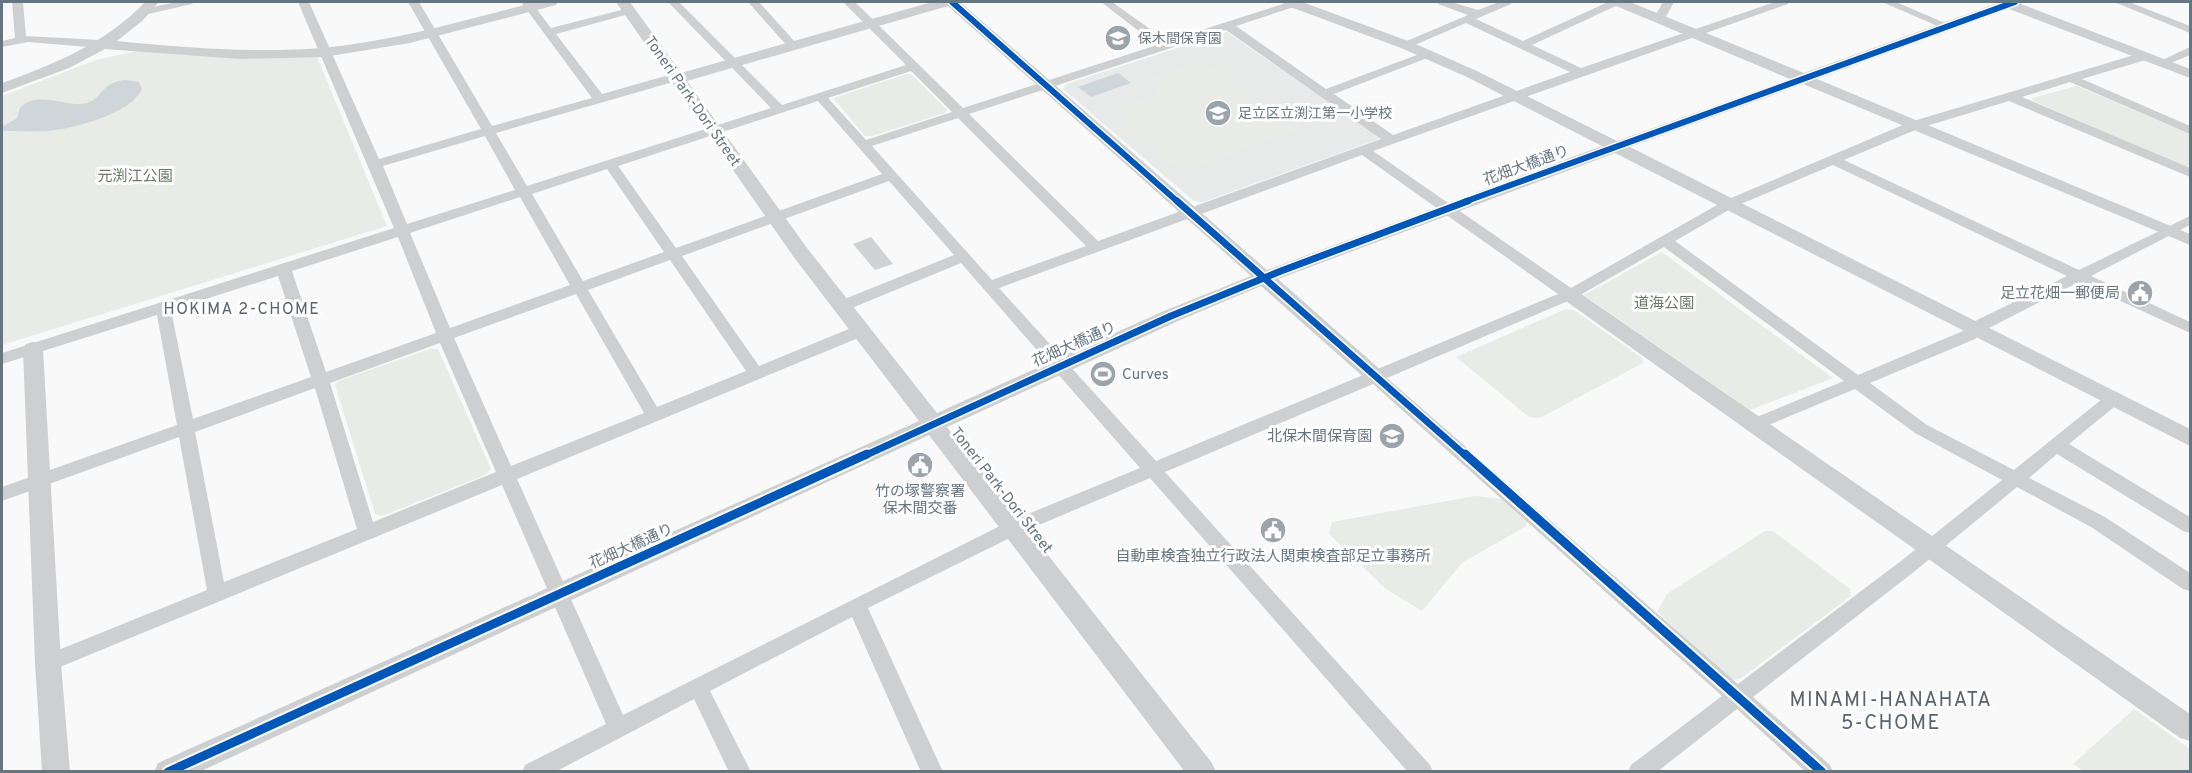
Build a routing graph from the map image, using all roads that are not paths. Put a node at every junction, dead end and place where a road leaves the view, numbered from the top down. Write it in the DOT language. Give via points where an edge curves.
graph roads {
  1 [pos="17,2"];
  2 [pos="188,2"];
  3 [pos="303,2"];
  4 [pos="413,2"];
  5 [pos="551,2"];
  6 [pos="673,2"];
  7 [pos="753,2"];
  8 [pos="849,2"];
  9 [pos="946,2"];
  10 [pos="952,2"];
  11 [pos="1106,2"];
  12 [pos="1294,2"];
  13 [pos="1442,2"];
  14 [pos="1507,2"];
  15 [pos="1617,2"];
  16 [pos="1668,2"];
  17 [pos="1784,2"];
  18 [pos="1888,2"];
  19 [pos="2010,2"];
  20 [pos="2120,2"];
  21 [pos="528,4"];
  22 [pos="626,6"];
  23 [pos="148,7"];
  24 [pos="1472,17"];
  25 [pos="1660,18"];
  26 [pos="870,22"];
  27 [pos="1228,26"];
  28 [pos="1946,26"];
  29 [pos="2190,30"];
  30 [pos="431,32"];
  31 [pos="549,32"];
  32 [pos="1694,32"];
  33 [pos="21,40"];
  34 [pos="2,44"];
  35 [pos="100,44"];
  36 [pos="792,45"];
  37 [pos="1406,45"];
  38 [pos="1523,45"];
  39 [pos="1166,46"];
  40 [pos="2190,51"];
  41 [pos="324,52"];
  42 [pos="1429,55"];
  43 [pos="2145,56"];
  44 [pos="733,63"];
  45 [pos="2162,63"];
  46 [pos="915,66"];
  47 [pos="1580,72"];
  48 [pos="2190,74"];
  49 [pos="676,78"];
  50 [pos="2070,78"];
  51 [pos="1804,79"];
  52 [pos="1047,86"];
  53 [pos="2,88"];
  54 [pos="1324,93"];
  55 [pos="1515,95"];
  56 [pos="820,96"];
  57 [pos="2009,96"];
  58 [pos="599,99"];
  59 [pos="779,109"];
  60 [pos="962,114"];
  61 [pos="1915,125"];
  62 [pos="2190,129"];
  63 [pos="713,130"];
  64 [pos="490,132"];
  65 [pos="1391,140"];
  66 [pos="863,145"];
  67 [pos="1617,147"];
  68 [pos="1363,150"];
  69 [pos="1834,160"];
  70 [pos="375,164"];
  71 [pos="610,164"];
  72 [pos="2190,173"];
  73 [pos="891,176"];
  74 [pos="524,192"];
  75 [pos="1730,204"];
  76 [pos="1448,208"];
  77 [pos="1191,213"];
  78 [pos="774,217"];
  79 [pos="2190,220"];
  80 [pos="402,230"];
  81 [pos="2169,231"];
  82 [pos="2190,240"];
  83 [pos="1665,241"];
  84 [pos="1095,247"];
  85 [pos="673,253"];
  86 [pos="963,257"];
  87 [pos="283,268"];
  88 [pos="2079,276"];
  89 [pos="1264,277"];
  90 [pos="989,286"];
  91 [pos="580,287"];
  92 [pos="1570,295"];
  93 [pos="842,306"];
  94 [pos="163,307"];
  95 [pos="2190,328"];
  96 [pos="862,330"];
  97 [pos="1976,330"];
  98 [pos="446,336"];
  99 [pos="33,349"];
  100 [pos="2,359"];
  101 [pos="1059,365"];
  102 [pos="756,373"];
  103 [pos="1376,377"];
  104 [pos="321,380"];
  105 [pos="1855,382"];
  106 [pos="2113,399"];
  107 [pos="653,414"];
  108 [pos="933,423"];
  109 [pos="1753,425"];
  110 [pos="186,428"];
  111 [pos="2190,438"];
  112 [pos="2056,445"];
  113 [pos="1154,469"];
  114 [pos="508,475"];
  115 [pos="2017,477"];
  116 [pos="39,481"];
  117 [pos="2,494"];
  118 [pos="2190,526"];
  119 [pos="1013,528"];
  120 [pos="367,532"];
  121 [pos="1931,548"];
  122 [pos="2190,583"];
  123 [pos="559,593"];
  124 [pos="217,594"];
  125 [pos="857,605"];
  126 [pos="48,663"];
  127 [pos="698,687"];
  128 [pos="1736,697"];
  129 [pos="618,728"];
  130 [pos="2190,729"];
  131 [pos="540,770"];
  132 [pos="56,771"];
  133 [pos="168,771"];
  134 [pos="740,771"];
  135 [pos="932,771"];
  136 [pos="1202,771"];
  137 [pos="1422,771"];
  138 [pos="1639,771"];
  139 [pos="1822,771"];
  1 -- 33 [label="street"];
  2 -- 23 [label="street"];
  3 -- 41 [label="street"];
  4 -- 30 [label="street"];
  5 -- 21 [label="street"];
  6 -- 44 [label="street"];
  7 -- 36 [label="street"];
  8 -- 26 [label="street"];
  9 -- 26 [label="street"];
  10 -- 52 [label="street"];
  11 -- 39 [label="street"];
  12 -- 27 [label="street"];
  12 -- 37 [label="street"];
  13 -- 24 [label="street"];
  14 -- 24 [label="street"];
  15 -- 25 [label="street"];
  15 -- 38 [label="street"];
  16 -- 25 [label="street"];
  17 -- 32 [label="street"];
  18 -- 28 [label="street"];
  19 -- 28 [label="street, 花畑大橋通り"];
  19 -- 43 [label="street"];
  20 -- 29 [label="street"];
  21 -- 30 [label="street"];
  21 -- 31 [label="street"];
  22 -- 31 [label="street"];
  22 -- 49 [label="street, Toneri Park-Dori Street"];
  23 -- 35 [label="street"];
  24 -- 37 [label="street"];
  24 -- 38 [label="street"];
  25 -- 32 [label="street"];
  26 -- 36 [label="street"];
  26 -- 46 [label="street"];
  27 -- 39 [label="street"];
  27 -- 54 [label="street"];
  28 -- 51 [label="street, 花畑大橋通り"];
  30 -- 41 [label="street"];
  30 -- 64 [label="street"];
  31 -- 58 [label="street"];
  32 -- 47 [label="street"];
  32 -- 51 [label="street"];
  33 -- 34 [label="street"];
  33 -- 35 [label="street"];
  35 -- 41 [label="street" via="237,54"];
  35 -- 53 [label="street" via="62,65"];
  36 -- 44 [label="street"];
  37 -- 42 [label="street"];
  38 -- 47 [label="street"];
  39 -- 52 [label="street"];
  40 -- 45 [label="street"];
  41 -- 70 [label="street"];
  42 -- 54 [label="street"];
  42 -- 55 [label="street"];
  43 -- 45 [label="street"];
  43 -- 50 [label="street"];
  44 -- 49 [label="street"];
  44 -- 59 [label="street"];
  45 -- 48 [label="street"];
  46 -- 56 [label="street"];
  46 -- 60 [label="street"];
  47 -- 55 [label="street"];
  49 -- 58 [label="street"];
  49 -- 63 [label="street, Toneri Park-Dori Street"];
  50 -- 57 [label="street"];
  50 -- 62 [label="street"];
  51 -- 61 [label="street"];
  51 -- 67 [label="street, 花畑大橋通り"];
  52 -- 60 [label="street"];
  52 -- 77 [label="street"];
  54 -- 65 [label="street"];
  55 -- 65 [label="street"];
  55 -- 67 [label="street"];
  56 -- 59 [label="street"];
  56 -- 66 [label="street"];
  57 -- 61 [label="street"];
  57 -- 72 [label="street"];
  58 -- 64 [label="street"];
  59 -- 63 [label="street"];
  60 -- 66 [label="street"];
  60 -- 84 [label="street"];
  61 -- 69 [label="street"];
  61 -- 81 [label="street"];
  63 -- 71 [label="street"];
  63 -- 78 [label="street, Toneri Park-Dori Street"];
  64 -- 70 [label="street"];
  64 -- 74 [label="street"];
  65 -- 68 [label="street"];
  66 -- 73 [label="street"];
  67 -- 75 [label="street"];
  67 -- 76 [label="street, 花畑大橋通り"];
  68 -- 76 [label="street"];
  68 -- 77 [label="street"];
  69 -- 75 [label="street"];
  69 -- 88 [label="street"];
  70 -- 80 [label="street"];
  71 -- 74 [label="street"];
  71 -- 85 [label="street"];
  73 -- 78 [label="street"];
  73 -- 86 [label="street"];
  74 -- 80 [label="street"];
  74 -- 91 [label="street"];
  75 -- 83 [label="street"];
  75 -- 97 [label="street"];
  76 -- 89 [label="street, 花畑大橋通り"];
  76 -- 92 [label="street"];
  77 -- 84 [label="street"];
  77 -- 89 [label="street"];
  78 -- 85 [label="street"];
  78 -- 93 [label="street, Toneri Park-Dori Street"];
  79 -- 81 [label="street"];
  80 -- 87 [label="street"];
  80 -- 98 [label="street"];
  81 -- 82 [label="street"];
  81 -- 88 [label="street"];
  83 -- 92 [label="street"];
  83 -- 105 [label="street"];
  84 -- 90 [label="street"];
  85 -- 91 [label="street"];
  85 -- 102 [label="street"];
  86 -- 90 [label="street"];
  86 -- 93 [label="street"];
  87 -- 94 [label="street"];
  87 -- 104 [label="street"];
  88 -- 95 [label="street"];
  88 -- 97 [label="street"];
  89 -- 101 [label="street, 花畑大橋通り"];
  89 -- 103 [label="street"];
  90 -- 101 [label="street"];
  91 -- 98 [label="street"];
  91 -- 107 [label="street"];
  92 -- 103 [label="street"];
  92 -- 109 [label="street"];
  93 -- 96 [label="street, Toneri Park-Dori Street"];
  94 -- 99 [label="street"];
  94 -- 110 [label="street"];
  96 -- 102 [label="street"];
  96 -- 108 [label="street, Toneri Park-Dori Street"];
  97 -- 105 [label="street"];
  97 -- 106 [label="street"];
  98 -- 104 [label="street"];
  98 -- 114 [label="street"];
  99 -- 100 [label="street"];
  99 -- 116 [label="street"];
  101 -- 108 [label="street, 花畑大橋通り"];
  101 -- 113 [label="street"];
  102 -- 107 [label="street"];
  103 -- 113 [label="street"];
  103 -- 128 [label="street"];
  104 -- 110 [label="street"];
  104 -- 120 [label="street"];
  105 -- 109 [label="street"];
  105 -- 115 [label="street" via="1921,429"];
  106 -- 111 [label="street"];
  106 -- 112 [label="street"];
  107 -- 114 [label="street"];
  108 -- 119 [label="street, Toneri Park-Dori Street"];
  108 -- 123 [label="street, 花畑大橋通り"];
  109 -- 121 [label="street"];
  110 -- 116 [label="street"];
  110 -- 124 [label="street"];
  112 -- 115 [label="street"];
  112 -- 118 [label="street"];
  113 -- 119 [label="street"];
  113 -- 137 [label="street"];
  114 -- 120 [label="street"];
  114 -- 123 [label="street"];
  115 -- 121 [label="street"];
  115 -- 122 [label="street" via="2098,522"];
  116 -- 117 [label="street"];
  116 -- 126 [label="street"];
  119 -- 125 [label="street"];
  119 -- 136 [label="street, Toneri Park-Dori Street"];
  120 -- 124 [label="street"];
  121 -- 128 [label="street"];
  121 -- 130 [label="street"];
  123 -- 129 [label="street"];
  123 -- 133 [label="street, 花畑大橋通り"];
  124 -- 126 [label="street"];
  125 -- 127 [label="street"];
  125 -- 135 [label="street"];
  126 -- 132 [label="street"];
  127 -- 129 [label="street"];
  127 -- 134 [label="street"];
  128 -- 138 [label="street"];
  128 -- 139 [label="street"];
  129 -- 131 [label="street"];
}
